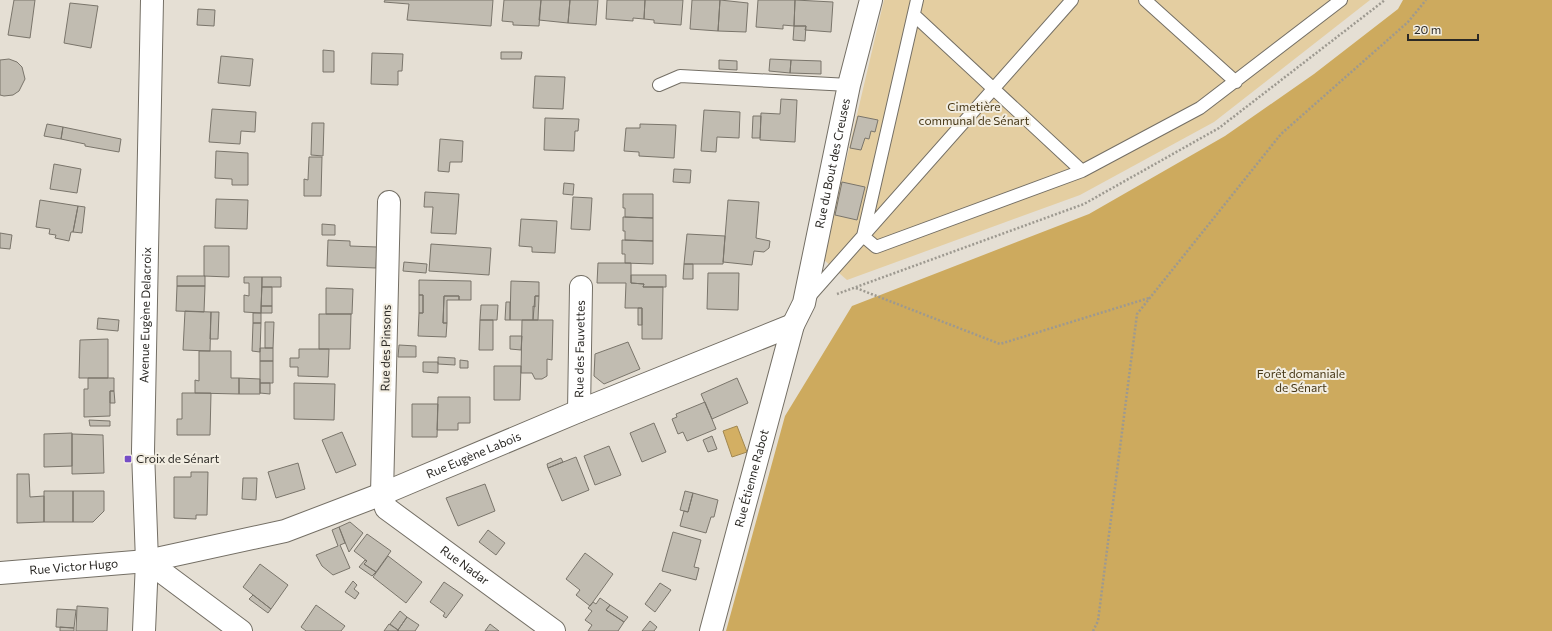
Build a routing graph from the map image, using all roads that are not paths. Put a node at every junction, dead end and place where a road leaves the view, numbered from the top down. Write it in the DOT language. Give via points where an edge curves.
graph roads {
  1 [pos="152,0"];
  2 [pos="871,0"];
  3 [pos="917,0"];
  4 [pos="1072,0"];
  5 [pos="1145,0"];
  6 [pos="1341,0"];
  7 [pos="914,15"];
  8 [pos="1236,82"];
  9 [pos="659,85"];
  10 [pos="850,85"];
  11 [pos="993,89"];
  12 [pos="1082,171"];
  13 [pos="389,202"];
  14 [pos="863,236"];
  15 [pos="581,287"];
  16 [pos="804,303"];
  17 [pos="793,325"];
  18 [pos="579,411"];
  19 [pos="382,494"];
  20 [pos="147,561"];
  21 [pos="0,572"];
  22 [pos="144,631"];
  23 [pos="241,631"];
  24 [pos="554,631"];
  25 [pos="711,631"];
  1 -- 20 [label="street, Avenue Eugène Delacroix" via="143,451"];
  2 -- 10 [label="street, Rue du Bout des Creuses"];
  3 -- 7 [label="lane"];
  4 -- 11 [label="lane"];
  5 -- 8 [label="lane"];
  6 -- 8 [label="lane"];
  7 -- 11 [label="lane"];
  7 -- 14 [label="lane"];
  8 -- 12 [label="lane" via="1200,108"];
  9 -- 10 [label="lane" via="680,76"];
  10 -- 16 [label="street, Rue du Bout des Creuses"];
  11 -- 12 [label="lane"];
  11 -- 14 [label="lane"];
  12 -- 14 [label="lane" via="876,247"];
  13 -- 19 [label="street, Rue des Pinsons"];
  14 -- 16 [label="lane"];
  15 -- 18 [label="street, Rue des Fauvettes"];
  16 -- 17 [label="street, Rue du Bout des Creuses"];
  17 -- 18 [label="street, Rue Eugène Labois"];
  17 -- 25 [label="street, Rue Étienne Rabot"];
  18 -- 19 [label="street, Rue Eugène Labois"];
  19 -- 20 [label="street, Rue Eugène Labois" via="285,532"];
  19 -- 24 [label="street, Rue Nadar" via="386,508"];
  20 -- 21 [label="street, Rue Victor Hugo"];
  20 -- 22 [label="street, Avenue Eugène Delacroix"];
  20 -- 23 [label="street"];
}
